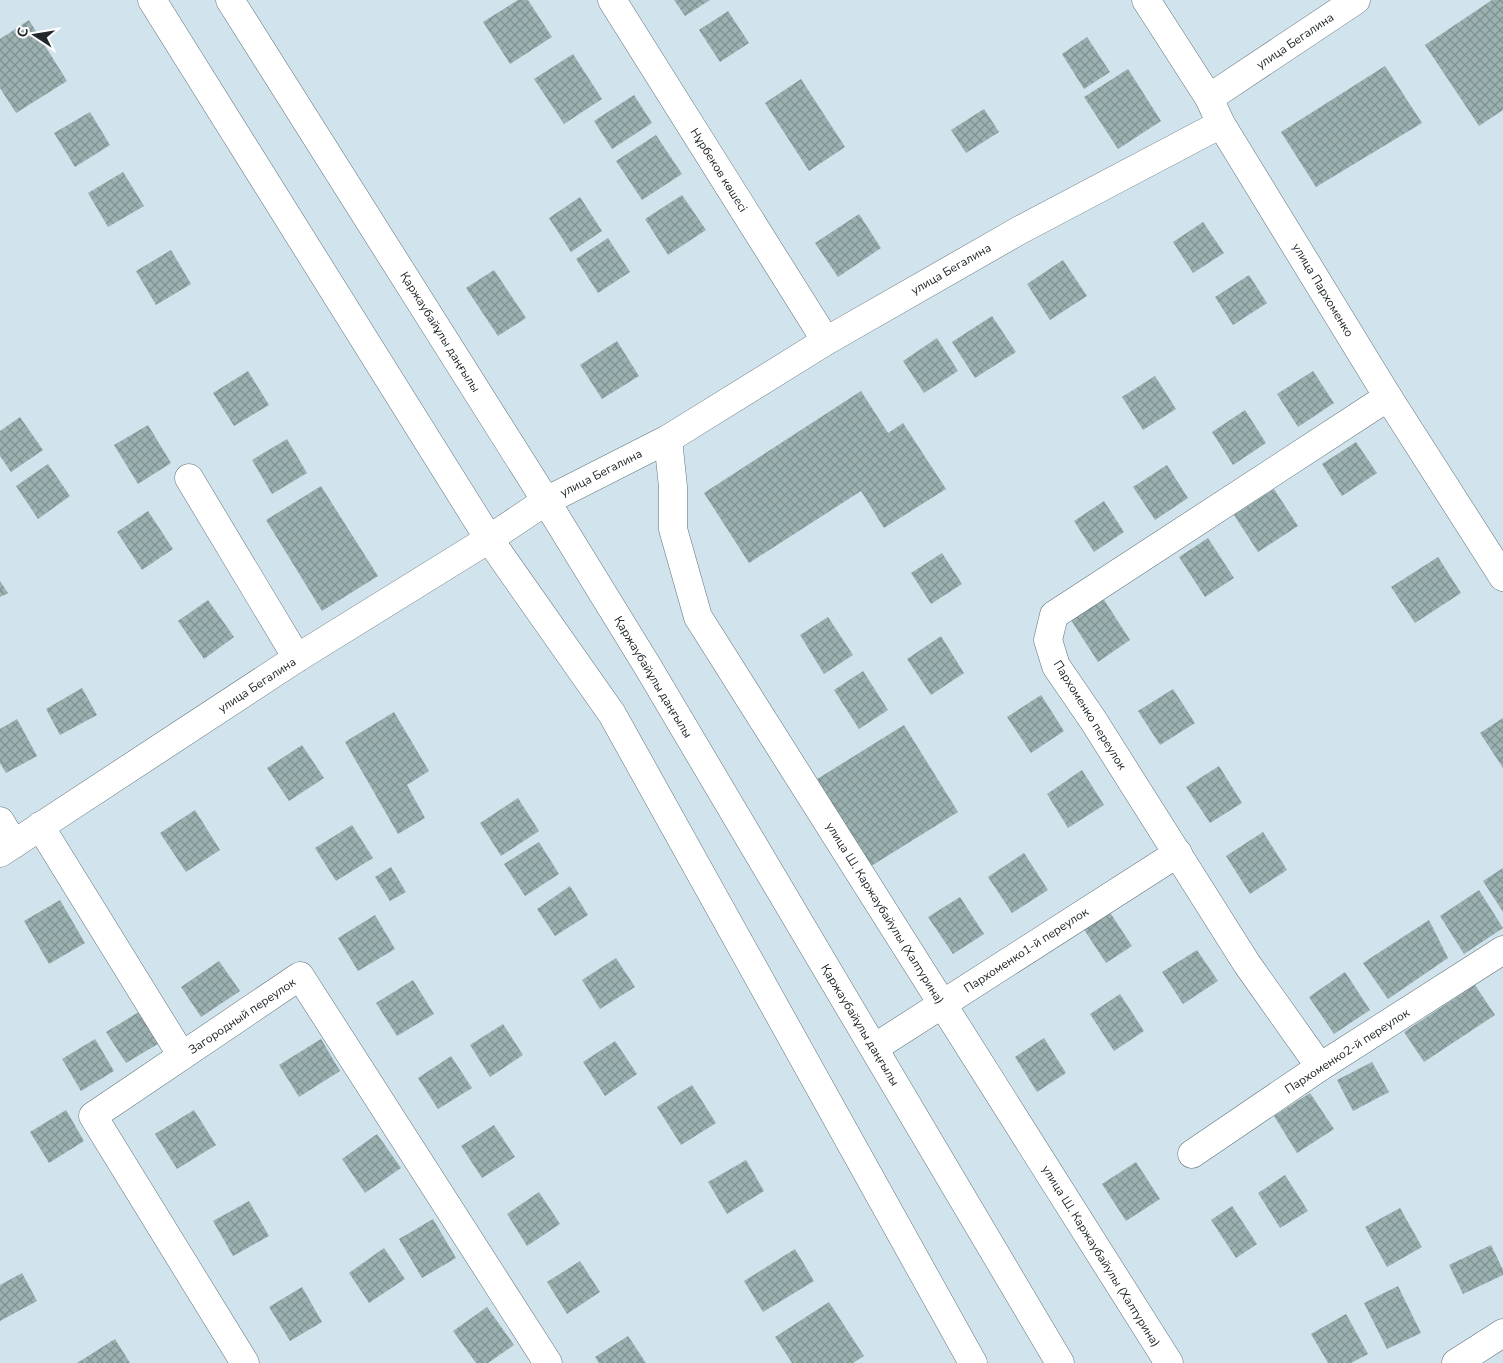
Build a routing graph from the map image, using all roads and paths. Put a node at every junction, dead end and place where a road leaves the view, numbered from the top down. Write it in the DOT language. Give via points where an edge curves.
graph roads {
  1 [pos="152,0"];
  2 [pos="230,0"];
  3 [pos="612,0"];
  4 [pos="1146,0"];
  5 [pos="1356,0"];
  6 [pos="1209,98"];
  7 [pos="1221,124"];
  8 [pos="826,341"];
  9 [pos="1388,396"];
  10 [pos="668,439"];
  11 [pos="189,478"];
  12 [pos="546,501"];
  13 [pos="489,539"];
  14 [pos="1503,577"];
  15 [pos="297,658"];
  16 [pos="0,821"];
  17 [pos="40,826"];
  18 [pos="7,848"];
  19 [pos="1178,853"];
  20 [pos="1503,950"];
  21 [pos="942,1004"];
  22 [pos="874,1048"];
  23 [pos="182,1056"];
  24 [pos="1320,1067"];
  25 [pos="1192,1154"];
  26 [pos="1503,1333"];
  27 [pos="245,1363"];
  28 [pos="548,1363"];
  29 [pos="973,1363"];
  30 [pos="1060,1363"];
  31 [pos="1169,1363"];
  32 [pos="1456,1363"];
  1 -- 13 [label="main road"];
  2 -- 12 [label="main road, Қаржаубайұлы даңғылы"];
  3 -- 8 [label="main road, Нұрбеков көшесі"];
  4 -- 6 [label="main road, улица Пархоменко"];
  5 -- 6 [label="main road, улица Бегалина"];
  6 -- 7 [label="main road, улица Пархоменко"];
  7 -- 8 [label="main road, улица Бегалина" via="1020,230"];
  7 -- 9 [label="main road, улица Пархоменко"];
  8 -- 10 [label="main road, улица Бегалина"];
  9 -- 14 [label="main road, улица Пархоменко"];
  9 -- 19 [label="main road, Пархоменко переулок" via="1054,615 1048,640 1056,666"];
  10 -- 12 [label="main road, улица Бегалина"];
  10 -- 21 [label="main road, улица Ш. Каржаубайулы (Халтурина)" via="673,530 698,617"];
  11 -- 15 [label="main road"];
  12 -- 13 [label="main road, улица Бегалина"];
  12 -- 22 [label="main road, Қаржаубайұлы даңғылы"];
  13 -- 15 [label="main road, улица Бегалина"];
  13 -- 29 [label="main road" via="612,714"];
  15 -- 17 [label="main road, улица Бегалина"];
  16 -- 18 [label="main road"];
  17 -- 18 [label="main road, улица Бегалина"];
  17 -- 23 [label="main road"];
  19 -- 21 [label="main road, Пархоменко1-й переулок"];
  19 -- 24 [label="main road, Пархоменко переулок" via="1247,964"];
  20 -- 24 [label="main road, Пархоменко2-й переулок"];
  21 -- 22 [label="main road, Пархоменко1-й переулок"];
  21 -- 31 [label="main road, улица Ш. Каржаубайулы (Халтурина)"];
  22 -- 30 [label="main road, Қаржаубайұлы даңғылы"];
  23 -- 27 [label="main road, Загородный переулок" via="93,1116"];
  23 -- 28 [label="main road, Загородный переулок" via="300,976"];
  24 -- 25 [label="main road, Пархоменко2-й переулок"];
  26 -- 32 [label="main road"];
}
